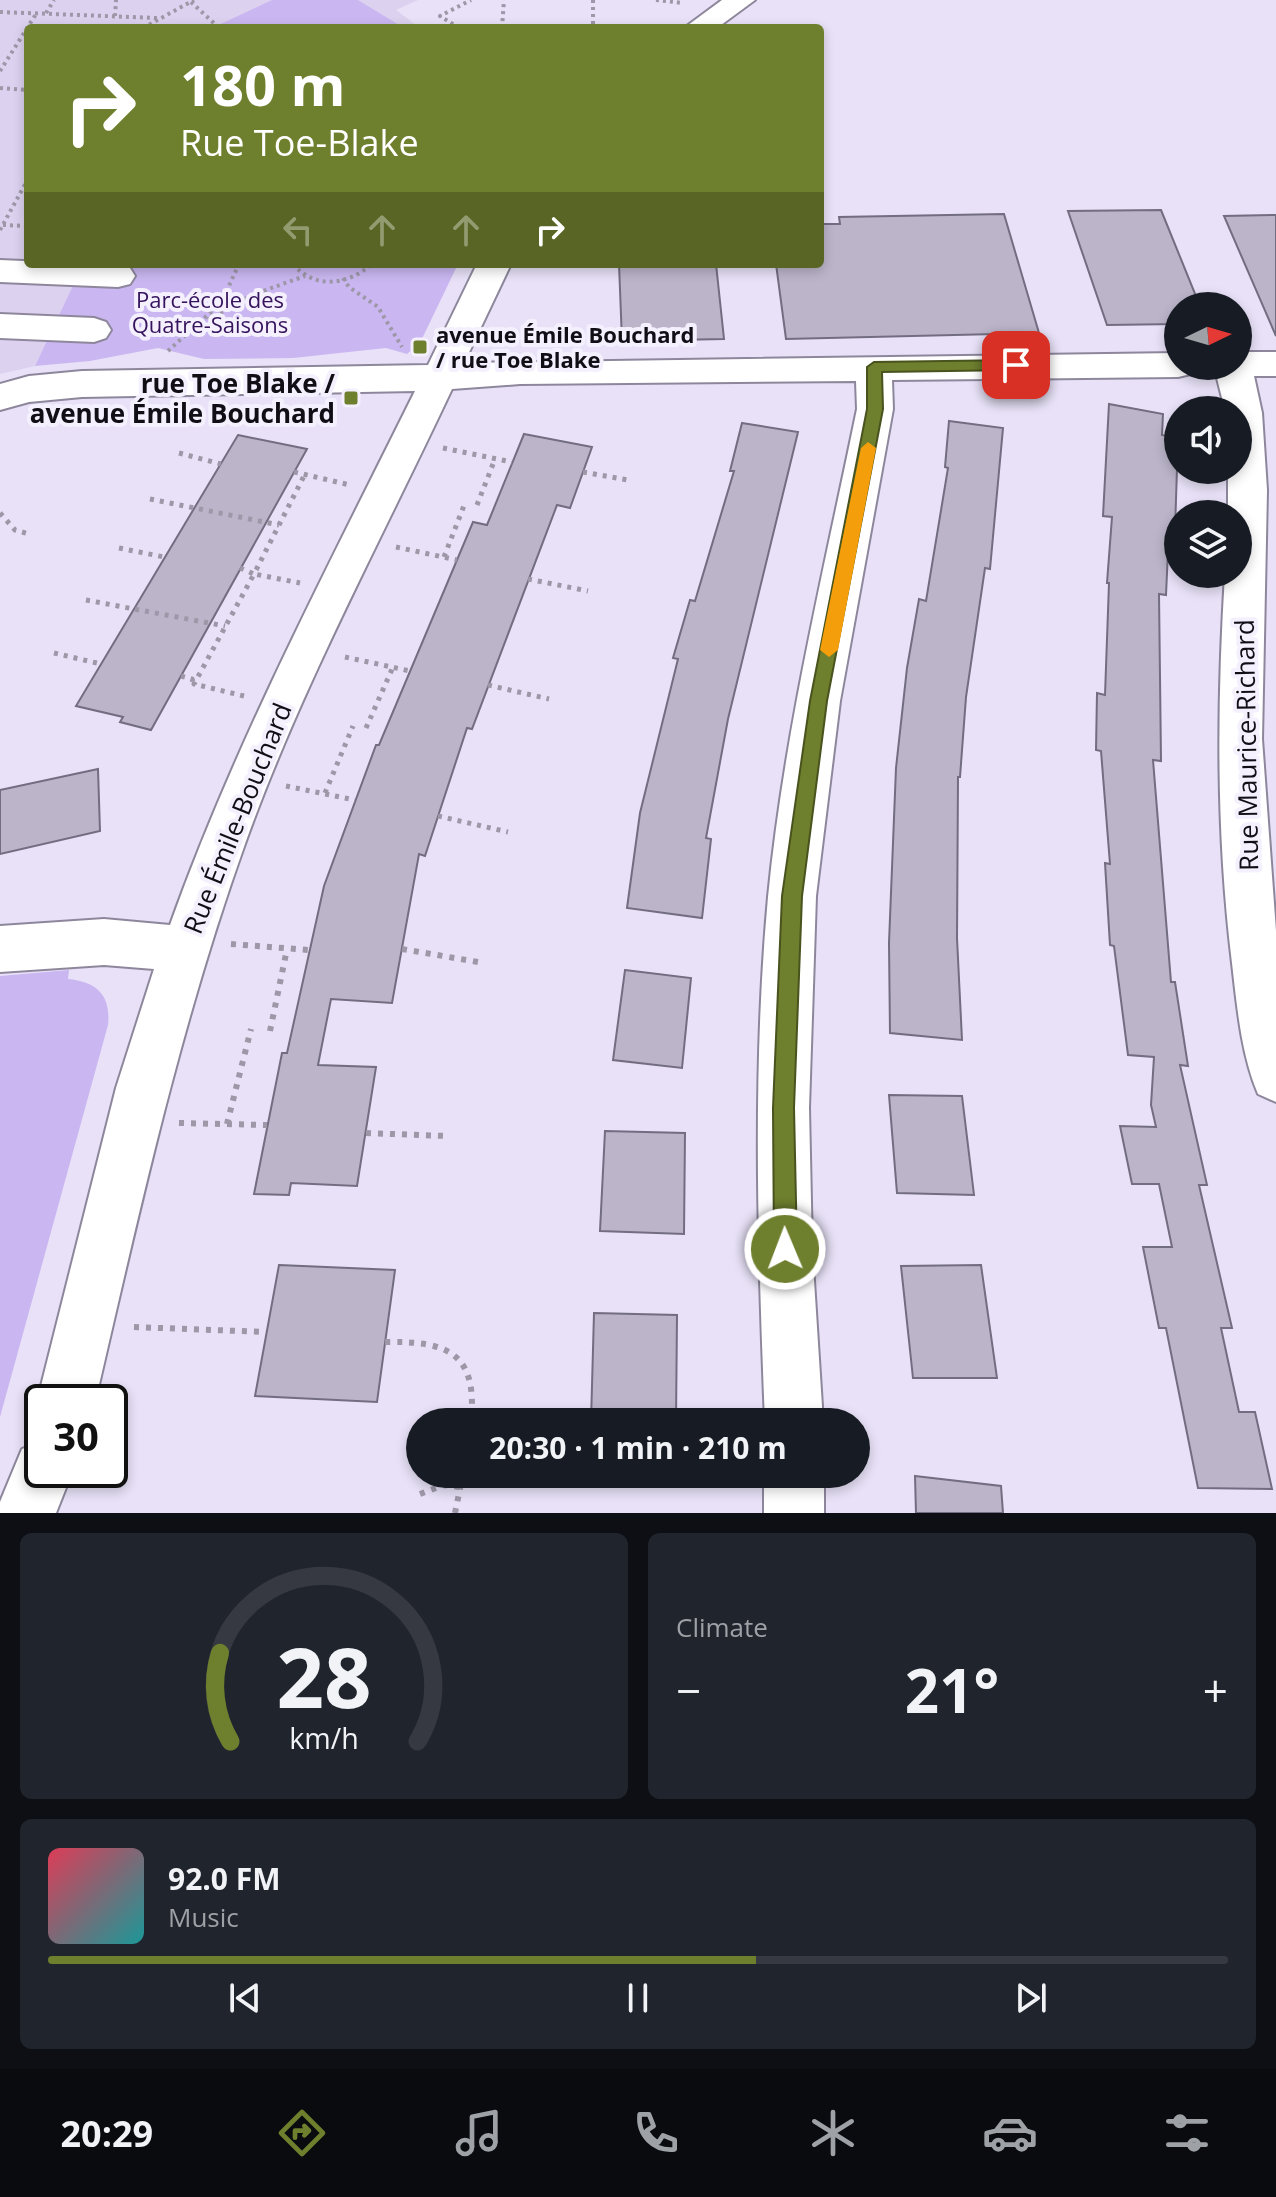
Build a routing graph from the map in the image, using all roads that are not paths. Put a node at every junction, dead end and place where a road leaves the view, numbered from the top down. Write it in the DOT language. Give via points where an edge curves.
graph roads {
  1 [pos="741,0"];
  2 [pos="704,24"];
  3 [pos="491,268"];
  4 [pos="0,271"];
  5 [pos="118,276"];
  6 [pos="0,326"];
  7 [pos="94,330"];
  8 [pos="1252,364"];
  9 [pos="1276,364"];
  10 [pos="1164,365"];
  11 [pos="423,366"];
  12 [pos="874,367"];
  13 [pos="1236,380"];
  14 [pos="0,397"];
  15 [pos="1261,862"];
  16 [pos="205,946"];
  17 [pos="0,949"];
  18 [pos="1276,1076"];
  19 [pos="70,1384"];
  20 [pos="793,1408"];
  21 [pos="36,1488"];
  22 [pos="794,1488"];
  23 [pos="26,1513"];
  24 [pos="794,1513"];
  1 -- 2 [label="street"];
  3 -- 11 [label="street, Rue Émile-Bouchard"];
  4 -- 5 [label="street"];
  6 -- 7 [label="street"];
  8 -- 9 [label="street"];
  10 -- 12 [label="street"];
  11 -- 12 [label="street" via="503,372"];
  11 -- 14 [label="street" via="82,384"];
  11 -- 16 [label="street, Rue Émile-Bouchard" via="224,838"];
  12 -- 20 [label="street" via="875,409 819,701 792,896 783,1108"];
  13 -- 15 [label="street, Rue Maurice-Richard" via="1244,407 1249,499 1240,691"];
  15 -- 18 [label="street, Rue Maurice-Richard" via="1252,928"];
  16 -- 17 [label="street" via="104,942"];
  16 -- 19 [label="street, Rue Émile-Bouchard" via="131,1132"];
  21 -- 23 [label="street"];
  22 -- 24 [label="street"];
}
